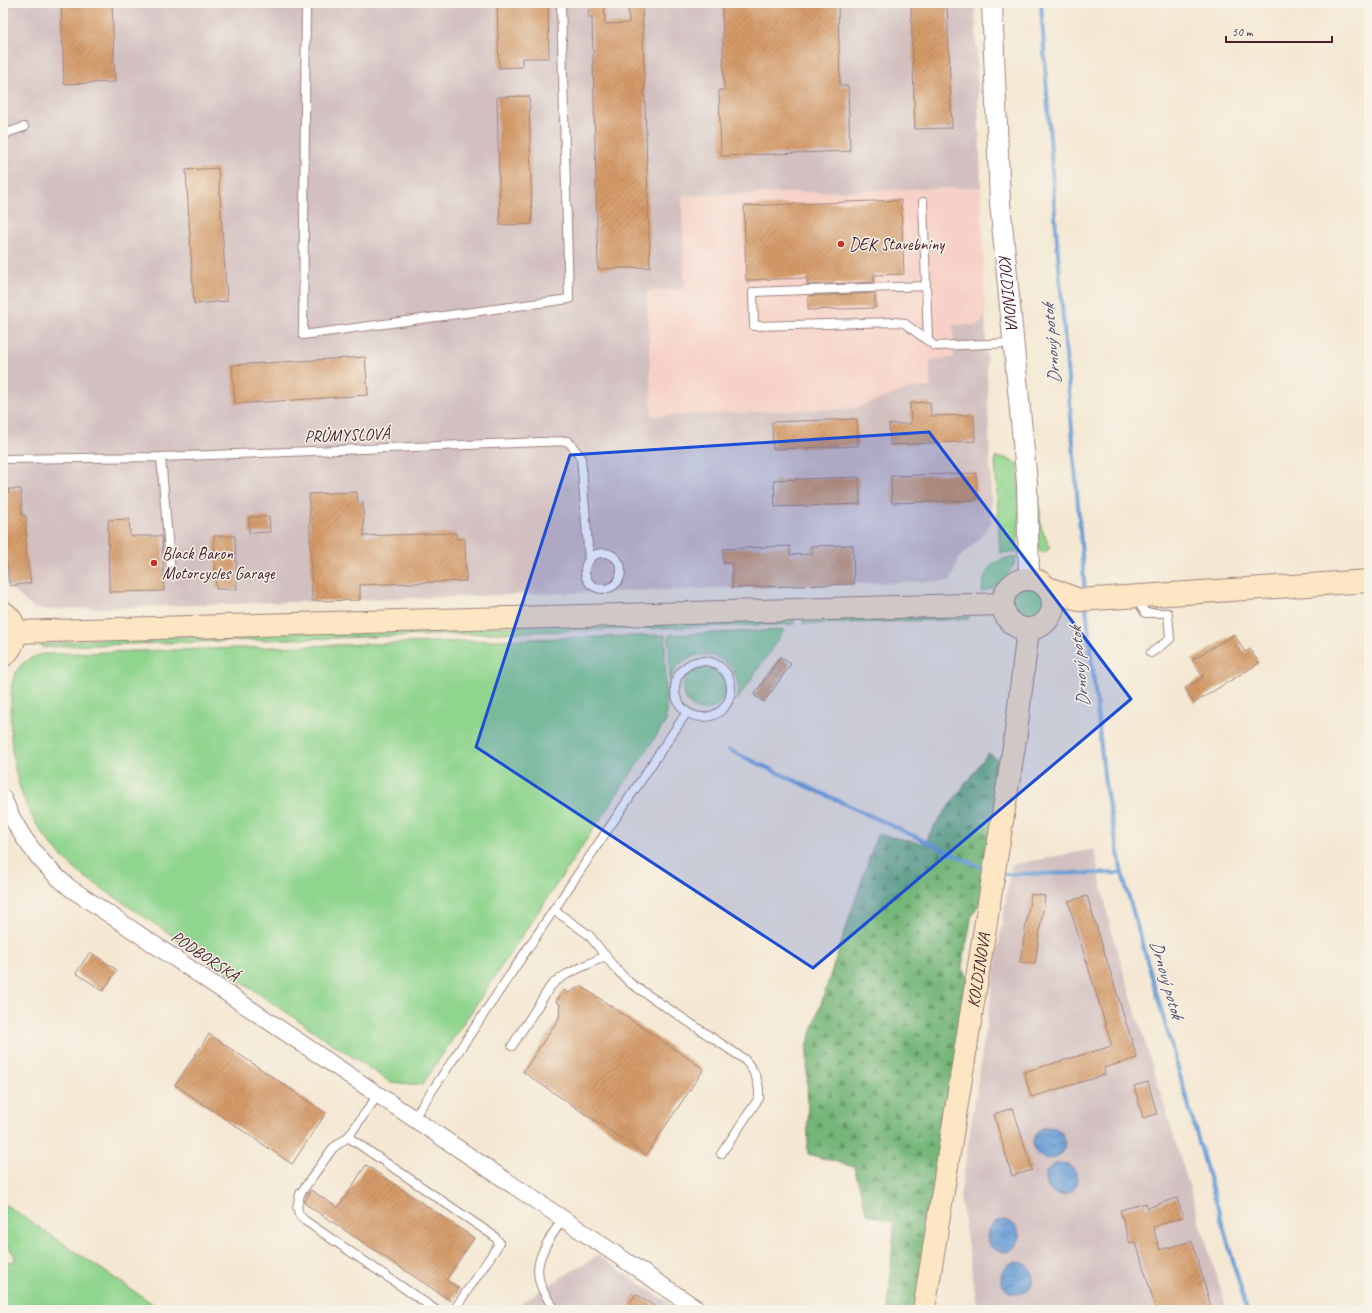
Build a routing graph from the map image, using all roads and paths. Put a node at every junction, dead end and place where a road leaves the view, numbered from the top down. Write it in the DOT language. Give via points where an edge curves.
graph roads {
  1 [pos="306,3"];
  2 [pos="561,3"];
  3 [pos="992,3"];
  4 [pos="24,127"];
  5 [pos="3,137"];
  6 [pos="923,202"];
  7 [pos="926,286"];
  8 [pos="928,339"];
  9 [pos="1015,343"];
  10 [pos="161,456"];
  11 [pos="3,458"];
  12 [pos="589,561"];
  13 [pos="170,563"];
  14 [pos="1369,581"];
  15 [pos="1039,583"];
  16 [pos="1126,597"];
  17 [pos="1073,600"];
  18 [pos="1003,604"];
  19 [pos="3,612"];
  20 [pos="1052,613"];
  21 [pos="1028,629"];
  22 [pos="15,632"];
  23 [pos="1151,653"];
  24 [pos="3,656"];
  25 [pos="687,712"];
  26 [pos="3,798"];
  27 [pos="554,910"];
  28 [pos="606,955"];
  29 [pos="512,1046"];
  30 [pos="378,1095"];
  31 [pos="414,1119"];
  32 [pos="348,1137"];
  33 [pos="721,1154"];
  34 [pos="563,1219"];
  35 [pos="436,1310"];
  36 [pos="454,1310"];
  37 [pos="556,1310"];
  38 [pos="700,1310"];
  39 [pos="924,1310"];
  1 -- 2 [label="lane" via="303,335 569,299"];
  3 -- 9 [label="street, KOLDINOVA" via="1000,203"];
  4 -- 5 [label="lane"];
  6 -- 7 [label="lane"];
  7 -- 8 [label="lane"];
  7 -- 8 [label="lane" via="753,292 753,306 754,326 895,322 904,323"];
  8 -- 9 [label="lane" via="935,346"];
  9 -- 15 [label="street, KOLDINOVA" via="1027,484"];
  10 -- 11 [label="lane, PRŮMYSLOVÁ"];
  10 -- 12 [label="lane, PRŮMYSLOVÁ" via="568,442 581,457"];
  10 -- 13 [label="lane"];
  12 -- 12 [label="lane" via="586,566 587,577 594,586 605,588 619,579 621,567 615,557 610,554 598,554"];
  14 -- 16 [label="main road"];
  15 -- 17 [label="main road"];
  15 -- 18 [label="main road" via="1014,583 1006,592"];
  15 -- 20 [label="main road, KOLDINOVA" via="1053,600"];
  16 -- 17 [label="main road"];
  16 -- 23 [label="lane" via="1145,612 1168,613 1170,639"];
  17 -- 20 [label="main road"];
  18 -- 21 [label="main road" via="1004,612 1013,624"];
  18 -- 22 [label="main road"];
  19 -- 22 [label="main road" via="12,622"];
  20 -- 21 [label="main road" via="1046,622"];
  21 -- 39 [label="main road, KOLDINOVA" via="1015,740"];
  22 -- 24 [label="main road" via="12,646"];
  25 -- 25 [label="lane" via="696,716 706,716 715,714 723,708 728,700 730,686 719,666 700,661 683,669 675,687 680,705"];
  25 -- 27 [label="lane"];
  26 -- 30 [label="street, PODBORSKÁ" via="16,828 34,855 51,873"];
  27 -- 28 [label="lane" via="589,935"];
  27 -- 31 [label="lane"];
  28 -- 29 [label="lane" via="557,980"];
  28 -- 33 [label="lane" via="630,982 744,1059 754,1072 760,1088 759,1098"];
  30 -- 31 [label="street, PODBORSKÁ"];
  30 -- 32 [label="lane"];
  31 -- 34 [label="street, PODBORSKÁ"];
  32 -- 35 [label="lane" via="333,1148 300,1194 297,1201 299,1214 304,1220"];
  32 -- 36 [label="lane" via="494,1236 499,1242"];
  34 -- 37 [label="lane" via="546,1243 540,1256 537,1273 540,1286"];
  34 -- 38 [label="street, PODBORSKÁ"];
}
